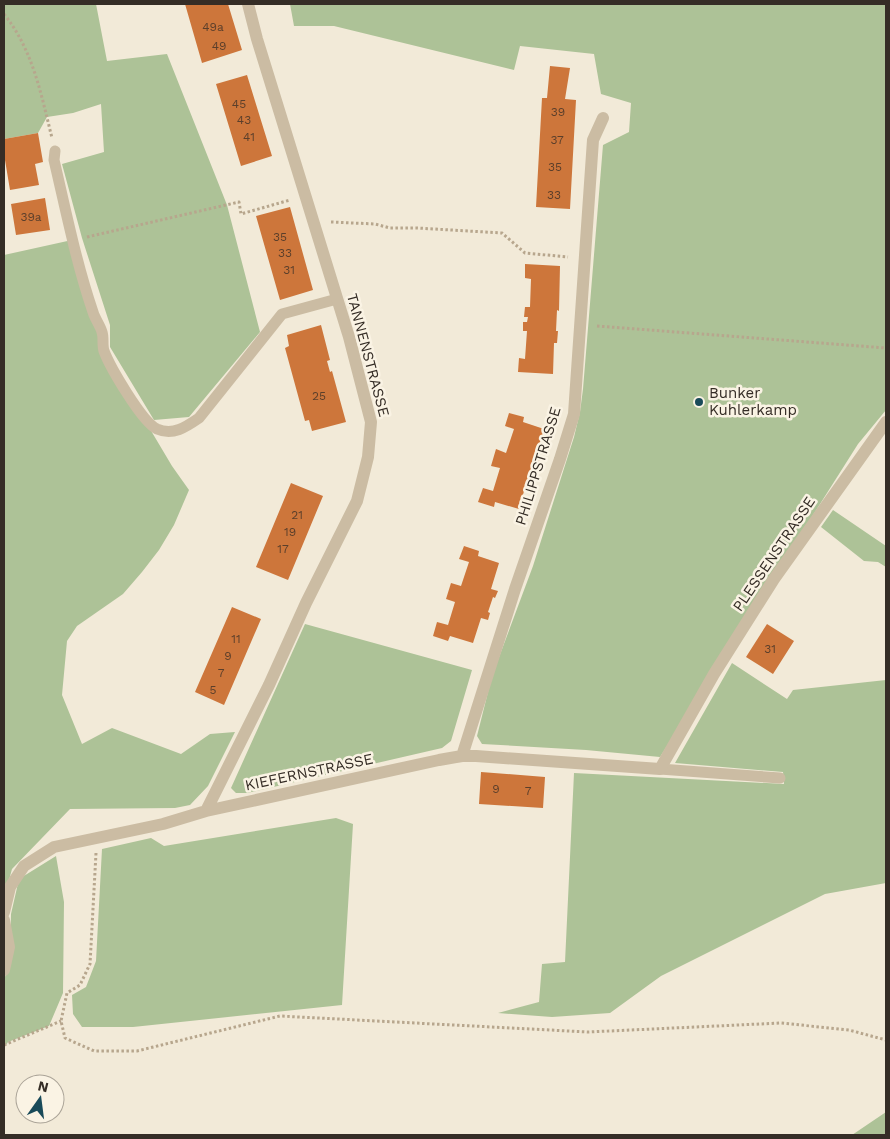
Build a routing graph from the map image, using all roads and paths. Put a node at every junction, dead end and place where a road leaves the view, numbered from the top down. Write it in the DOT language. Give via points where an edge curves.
graph roads {
  1 [pos="248,4"];
  2 [pos="4,14"];
  3 [pos="603,118"];
  4 [pos="55,151"];
  5 [pos="305,196"];
  6 [pos="314,225"];
  7 [pos="72,240"];
  8 [pos="584,259"];
  9 [pos="337,299"];
  10 [pos="581,325"];
  11 [pos="886,348"];
  12 [pos="886,422"];
  13 [pos="462,756"];
  14 [pos="660,769"];
  15 [pos="780,778"];
  16 [pos="206,811"];
  17 [pos="97,838"];
  18 [pos="4,912"];
  19 [pos="4,920"];
  20 [pos="4,970"];
  21 [pos="61,1021"];
  22 [pos="886,1040"];
  23 [pos="4,1045"];
  1 -- 5 [label="street, TANNENSTRASSE"];
  2 -- 4 [label="path" via="33,65"];
  3 -- 8 [label="street, PHILIPPSTRASSE" via="593,140"];
  4 -- 7 [label="lane" via="54,160"];
  5 -- 6 [label="street, TANNENSTRASSE"];
  5 -- 7 [label="path" via="241,214 239,202"];
  6 -- 8 [label="path" via="325,222 375,224 390,228 502,233 525,253"];
  6 -- 9 [label="street, TANNENSTRASSE"];
  7 -- 9 [label="lane" via="102,333 103,350 145,419 156,429 169,432 185,428 199,418 282,314"];
  8 -- 10 [label="street, PHILIPPSTRASSE"];
  9 -- 16 [label="street, TANNENSTRASSE" via="371,422 368,457 357,501"];
  10 -- 11 [label="path"];
  10 -- 13 [label="street, PHILIPPSTRASSE" via="574,414"];
  12 -- 14 [label="street, PLESSENSTRASSE" via="774,579 714,674"];
  13 -- 14 [label="street, KIEFERNSTRASSE"];
  13 -- 16 [label="street, KIEFERNSTRASSE"];
  14 -- 15 [label="lane, KIEFERNSTRASSE"];
  16 -- 17 [label="street, KIEFERNSTRASSE"];
  17 -- 18 [label="street, KIEFERNSTRASSE" via="54,847 24,866 10,888"];
  17 -- 21 [label="path" via="90,964 80,984 67,993"];
  19 -- 20 [label="street" via="9,946"];
  21 -- 22 [label="path" via="65,1038 94,1052 137,1051 280,1016 588,1032 782,1023 850,1030"];
  21 -- 23 [label="path"];
}
